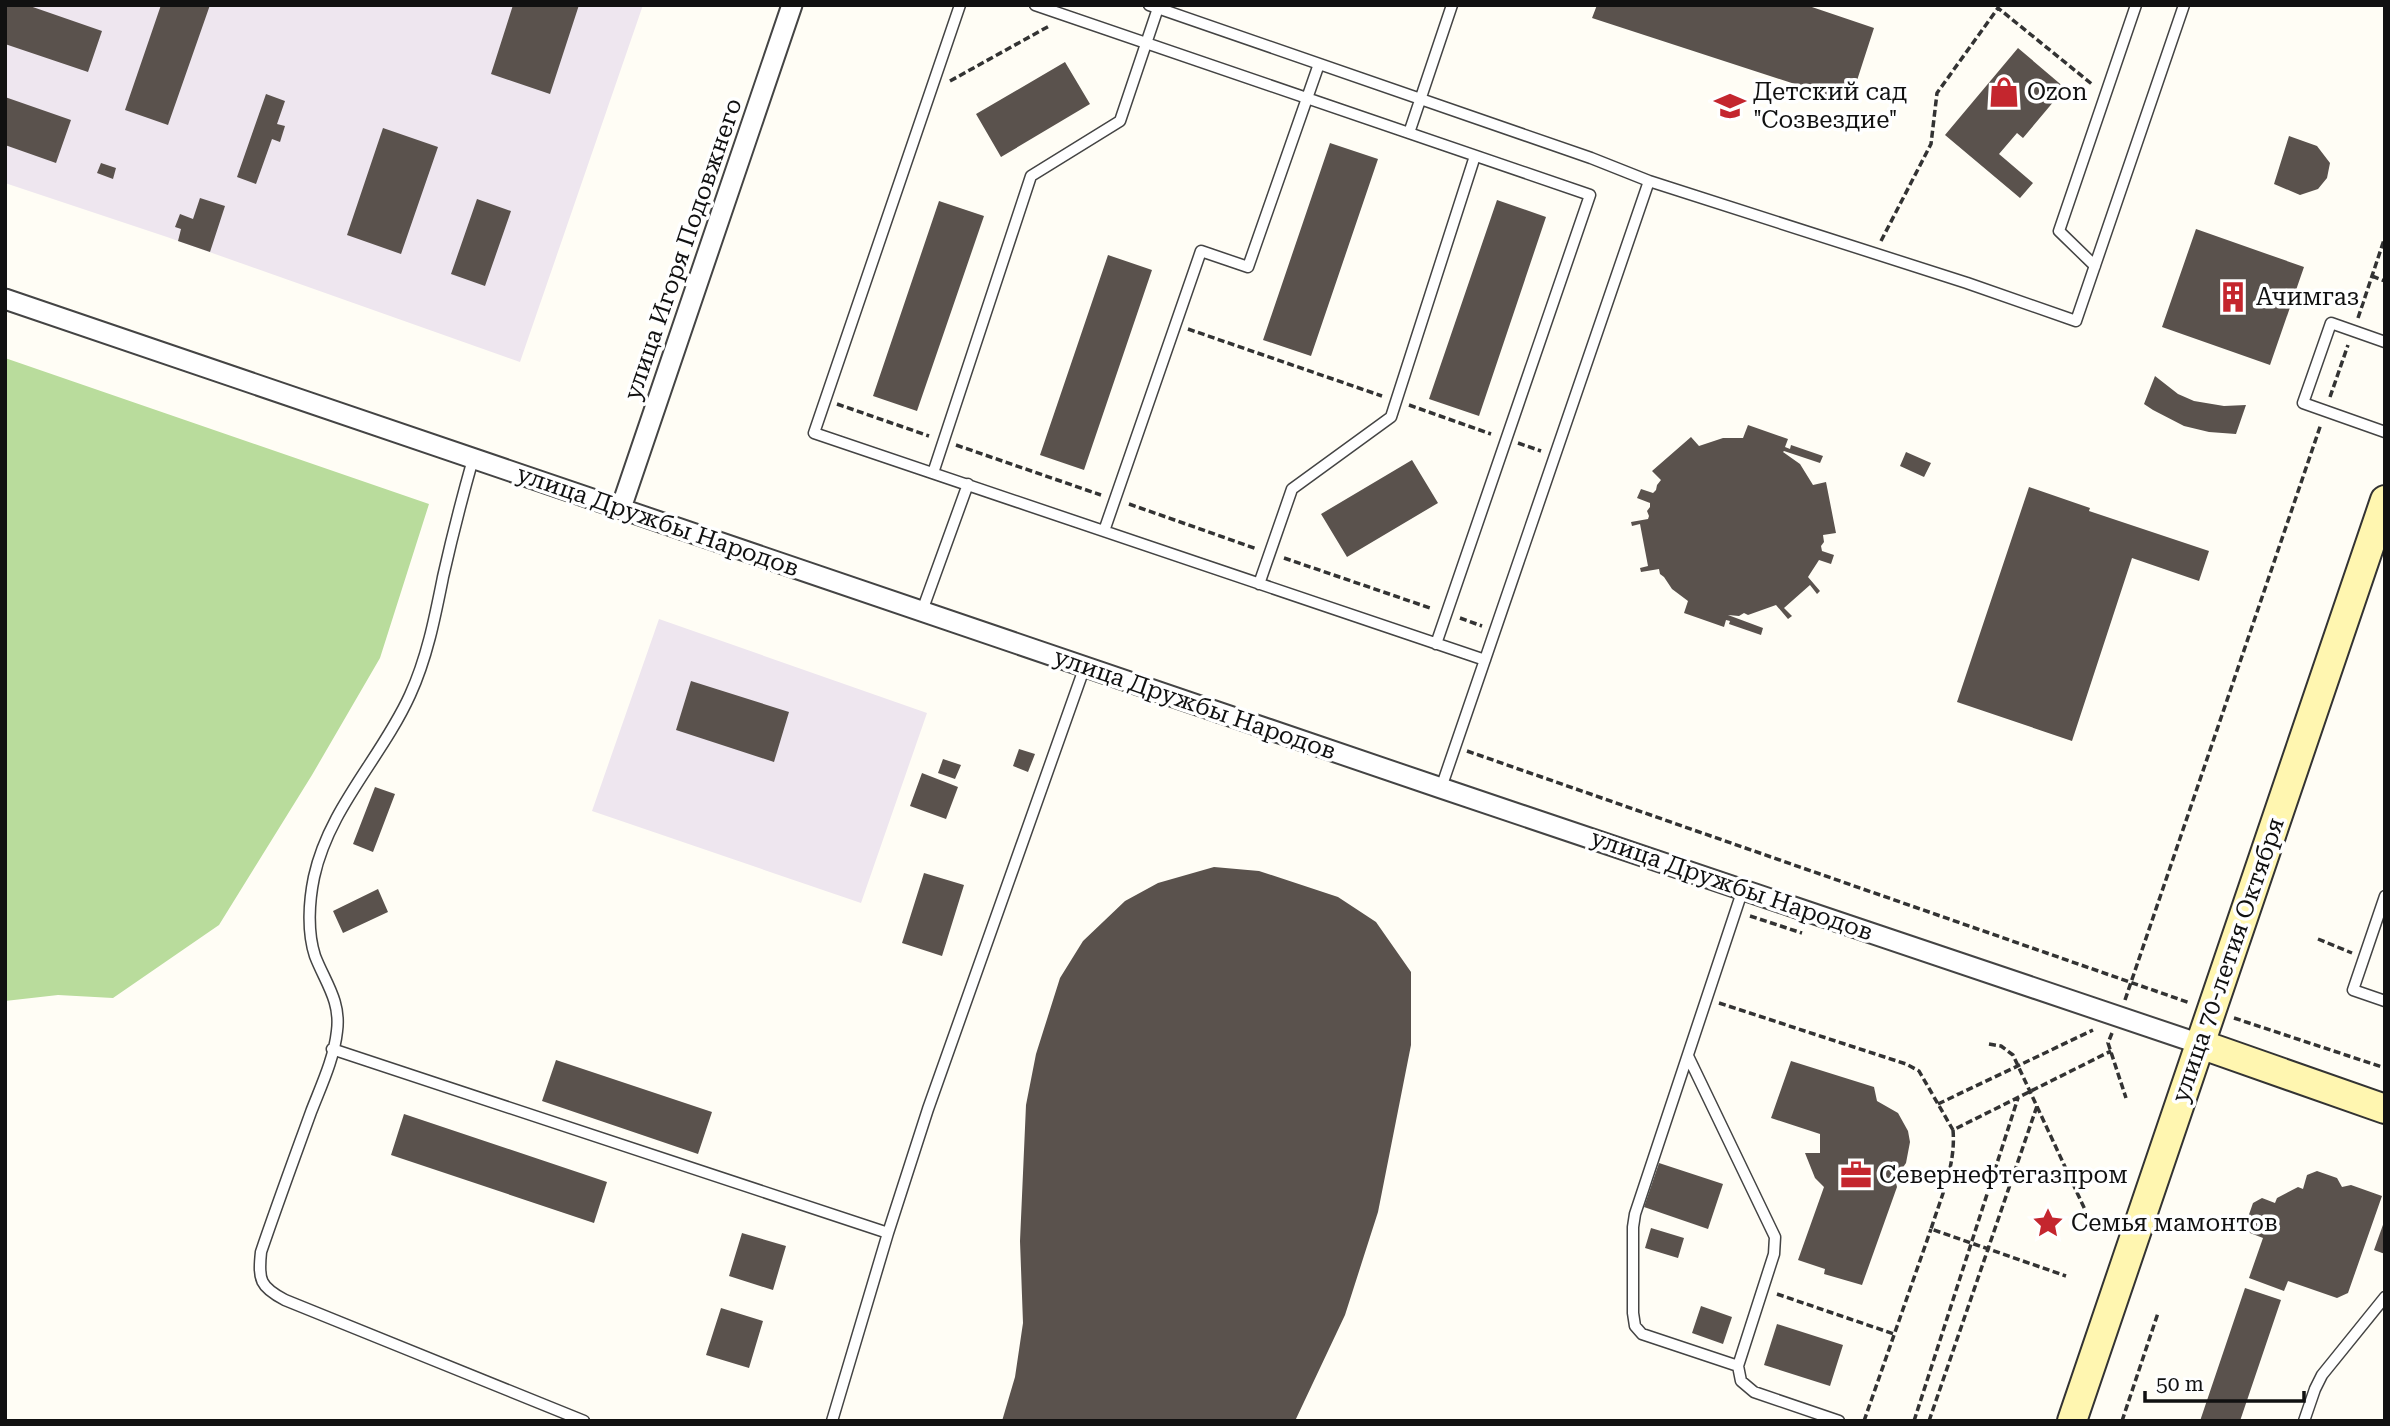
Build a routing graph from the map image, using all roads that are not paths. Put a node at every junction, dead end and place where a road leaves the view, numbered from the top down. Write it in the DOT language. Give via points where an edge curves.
graph roads {
  1 [pos="792,5"];
  2 [pos="960,5"];
  3 [pos="1035,5"];
  4 [pos="1452,5"];
  5 [pos="2136,5"];
  6 [pos="2183,5"];
  7 [pos="1153,7"];
  8 [pos="1146,43"];
  9 [pos="1319,64"];
  10 [pos="1307,98"];
  11 [pos="1420,99"];
  12 [pos="1409,133"];
  13 [pos="1475,156"];
  14 [pos="1649,181"];
  15 [pos="2095,266"];
  16 [pos="5,299"];
  17 [pos="2385,342"];
  18 [pos="2385,432"];
  19 [pos="473,459"];
  20 [pos="933,473"];
  21 [pos="968,484"];
  22 [pos="621,508"];
  23 [pos="2382,518"];
  24 [pos="1104,531"];
  25 [pos="1259,584"];
  26 [pos="922,611"];
  27 [pos="1436,644"];
  28 [pos="1485,660"];
  29 [pos="1085,666"];
  30 [pos="1441,788"];
  31 [pos="1743,888"];
  32 [pos="2385,896"];
  33 [pos="2385,1001"];
  34 [pos="2200,1044"];
  35 [pos="332,1049"];
  36 [pos="1688,1056"];
  37 [pos="2385,1109"];
  38 [pos="888,1233"];
  39 [pos="2385,1297"];
  40 [pos="1738,1366"];
  41 [pos="584,1421"];
  42 [pos="832,1421"];
  43 [pos="1839,1421"];
  44 [pos="2072,1421"];
  45 [pos="2304,1421"];
  1 -- 22 [label="street, улица Игоря Подовжнего"];
  2 -- 20 [label="lane" via="814,433"];
  3 -- 8 [label="lane"];
  4 -- 11 [label="lane"];
  5 -- 15 [label="lane" via="2059,231"];
  6 -- 15 [label="lane"];
  7 -- 8 [label="lane"];
  7 -- 9 [label="lane"];
  8 -- 10 [label="lane"];
  8 -- 20 [label="lane" via="1120,121 1031,176"];
  9 -- 10 [label="lane"];
  9 -- 11 [label="lane"];
  10 -- 12 [label="lane"];
  10 -- 24 [label="lane" via="1248,267 1201,251"];
  11 -- 12 [label="lane"];
  11 -- 14 [label="lane"];
  12 -- 13 [label="lane"];
  13 -- 25 [label="lane" via="1391,416 1292,489"];
  13 -- 27 [label="lane" via="1590,195"];
  14 -- 15 [label="lane" via="2076,321"];
  14 -- 28 [label="lane"];
  16 -- 19 [label="street, улица Дружбы Народов"];
  17 -- 18 [label="lane" via="2331,323 2303,403"];
  19 -- 22 [label="street, улица Дружбы Народов"];
  19 -- 35 [label="lane" via="410,695 340,810 314,878 309,919 315,955 337,1013"];
  20 -- 21 [label="lane"];
  21 -- 24 [label="lane"];
  21 -- 26 [label="lane"];
  22 -- 26 [label="street, улица Дружбы Народов"];
  23 -- 34 [label="main road, улица 70-летия Октября"];
  24 -- 25 [label="lane"];
  25 -- 27 [label="lane"];
  26 -- 29 [label="street, улица Дружбы Народов"];
  27 -- 28 [label="lane"];
  28 -- 30 [label="lane"];
  29 -- 30 [label="street, улица Дружбы Народов"];
  29 -- 38 [label="lane"];
  30 -- 31 [label="street, улица Дружбы Народов"];
  31 -- 34 [label="street, улица Дружбы Народов"];
  31 -- 36 [label="lane"];
  32 -- 33 [label="lane" via="2353,990"];
  34 -- 37 [label="main road, улица Дружбы Народов"];
  34 -- 44 [label="main road, улица 70-летия Октября"];
  35 -- 38 [label="lane"];
  35 -- 41 [label="lane" via="261,1252 258,1273 267,1290"];
  36 -- 40 [label="lane" via="1776,1245"];
  36 -- 40 [label="lane" via="1635,1214 1635,1326 1652,1339"];
  38 -- 42 [label="lane"];
  39 -- 45 [label="lane" via="2322,1375"];
  40 -- 43 [label="lane" via="1741,1381 1754,1392"];
}
